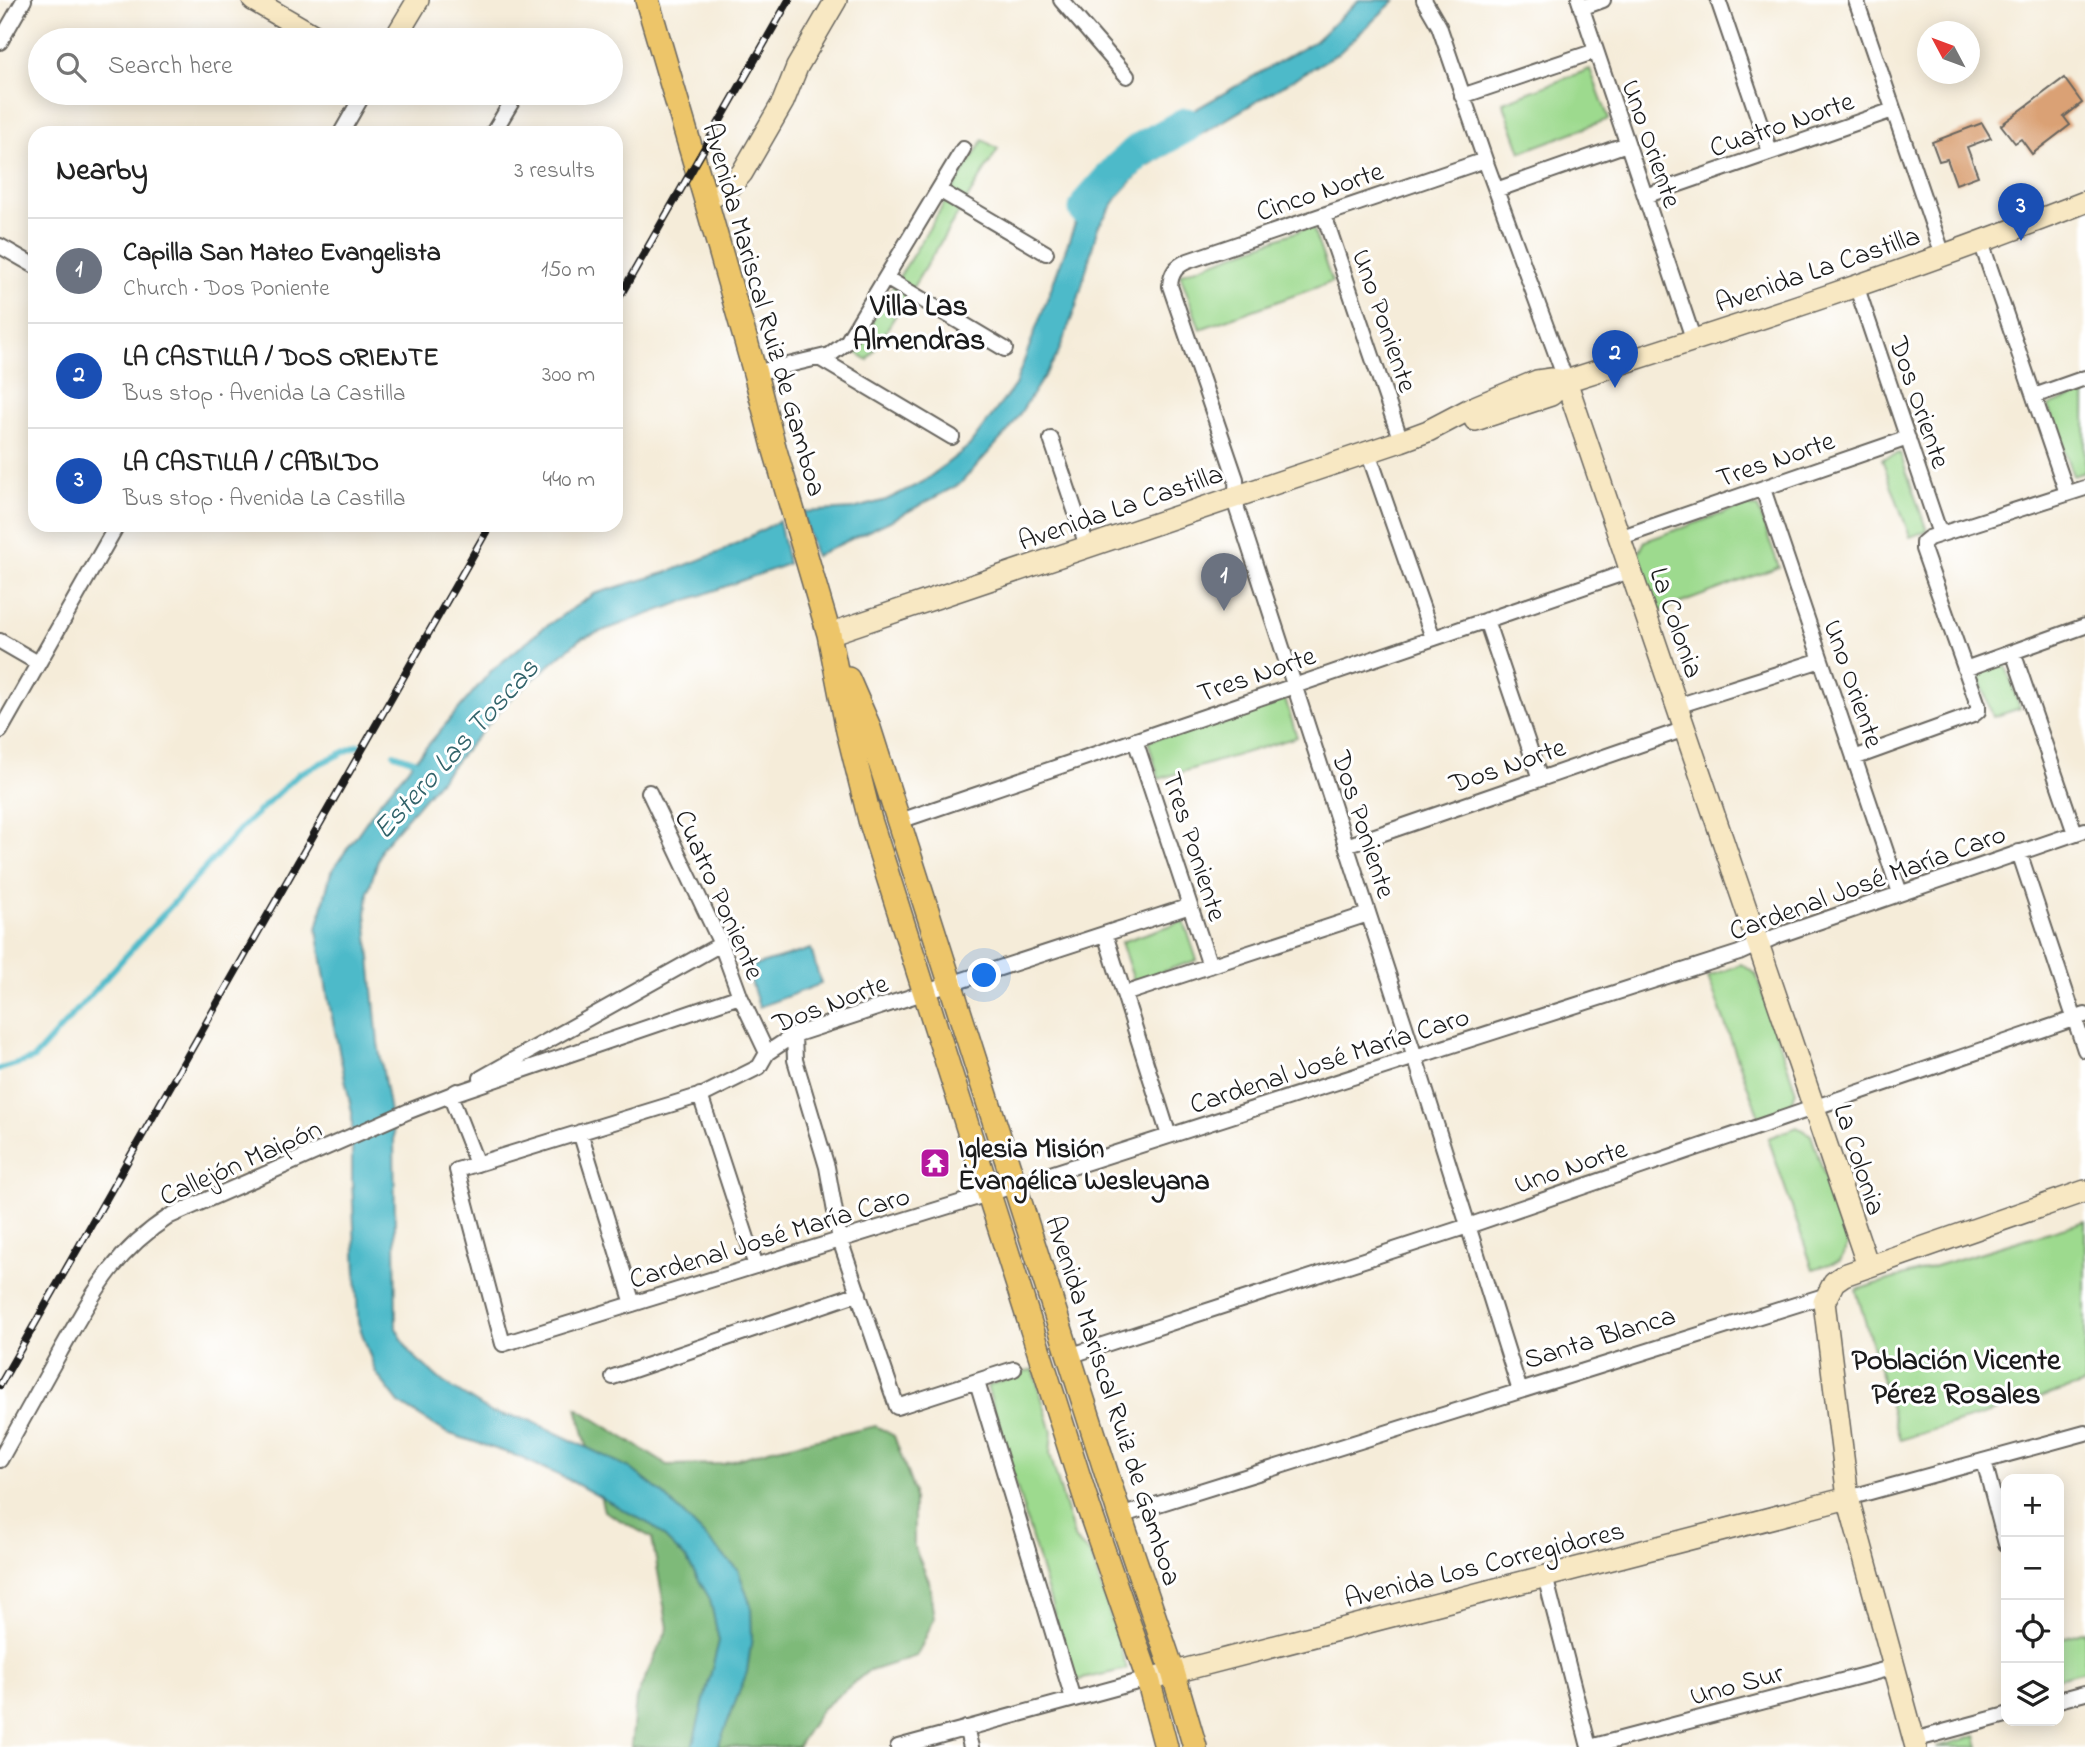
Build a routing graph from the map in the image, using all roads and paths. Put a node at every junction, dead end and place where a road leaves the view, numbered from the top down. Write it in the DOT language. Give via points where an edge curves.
graph roads {
  1 [pos="24,0"];
  2 [pos="253,0"];
  3 [pos="418,0"];
  4 [pos="647,0"];
  5 [pos="836,0"];
  6 [pos="1061,0"];
  7 [pos="1424,0"];
  8 [pos="1603,0"];
  9 [pos="1718,0"];
  10 [pos="1856,0"];
  11 [pos="1580,4"];
  12 [pos="301,28"];
  13 [pos="401,28"];
  14 [pos="0,42"];
  15 [pos="1596,51"];
  16 [pos="1127,76"];
  17 [pos="1462,96"];
  18 [pos="359,105"];
  19 [pos="509,105"];
  20 [pos="1893,110"];
  21 [pos="349,126"];
  22 [pos="497,126"];
  23 [pos="1628,144"];
  24 [pos="963,149"];
  25 [pos="1770,152"];
  26 [pos="1485,160"];
  27 [pos="939,190"];
  28 [pos="1496,190"];
  29 [pos="1645,196"];
  30 [pos="705,197"];
  31 [pos="2085,202"];
  32 [pos="1324,215"];
  33 [pos="1981,242"];
  34 [pos="0,246"];
  35 [pos="1046,253"];
  36 [pos="1943,255"];
  37 [pos="28,262"];
  38 [pos="1173,273"];
  39 [pos="886,278"];
  40 [pos="1856,285"];
  41 [pos="1693,341"];
  42 [pos="1005,349"];
  43 [pos="819,358"];
  44 [pos="755,373"];
  45 [pos="2085,378"];
  46 [pos="1566,381"];
  47 [pos="2034,396"];
  48 [pos="952,438"];
  49 [pos="1908,438"];
  50 [pos="1051,439"];
  51 [pos="1401,441"];
  52 [pos="1368,452"];
  53 [pos="2085,488"];
  54 [pos="1763,489"];
  55 [pos="2067,493"];
  56 [pos="1237,496"];
  57 [pos="113,532"];
  58 [pos="1940,534"];
  59 [pos="1619,538"];
  60 [pos="1087,547"];
  61 [pos="1630,571"];
  62 [pos="1486,620"];
  63 [pos="2085,626"];
  64 [pos="829,634"];
  65 [pos="1433,638"];
  66 [pos="0,641"];
  67 [pos="2013,652"];
  68 [pos="1821,660"];
  69 [pos="38,663"];
  70 [pos="1965,669"];
  71 [pos="1294,685"];
  72 [pos="1677,706"];
  73 [pos="1685,729"];
  74 [pos="0,731"];
  75 [pos="1135,740"];
  76 [pos="1854,758"];
  77 [pos="1539,779"];
  78 [pos="649,792"];
  79 [pos="897,822"];
  80 [pos="2080,831"];
  81 [pos="1346,845"];
  82 [pos="2019,852"];
  83 [pos="1900,893"];
  84 [pos="1190,906"];
  85 [pos="1368,914"];
  86 [pos="1105,934"];
  87 [pos="721,944"];
  88 [pos="1759,944"];
  89 [pos="1210,966"];
  90 [pos="950,985"];
  91 [pos="925,993"];
  92 [pos="1124,994"];
  93 [pos="740,996"];
  94 [pos="2080,1017"];
  95 [pos="794,1035"];
  96 [pos="2085,1050"];
  97 [pos="767,1053"];
  98 [pos="1415,1057"];
  99 [pos="450,1095"];
  100 [pos="700,1095"];
  101 [pos="1815,1108"];
  102 [pos="580,1132"];
  103 [pos="1169,1136"];
  104 [pos="477,1164"];
  105 [pos="1014,1186"];
  106 [pos="2085,1191"];
  107 [pos="988,1194"];
  108 [pos="1468,1226"];
  109 [pos="840,1240"];
  110 [pos="756,1266"];
  111 [pos="1868,1266"];
  112 [pos="859,1293"];
  113 [pos="1827,1295"];
  114 [pos="633,1304"];
  115 [pos="503,1344"];
  116 [pos="1069,1356"];
  117 [pos="1014,1369"];
  118 [pos="613,1377"];
  119 [pos="976,1382"];
  120 [pos="1520,1391"];
  121 [pos="2085,1433"];
  122 [pos="0,1460"];
  123 [pos="1984,1461"];
  124 [pos="1849,1498"];
  125 [pos="1120,1516"];
  126 [pos="2004,1537"];
  127 [pos="1545,1576"];
  128 [pos="1895,1667"];
  129 [pos="1174,1672"];
  130 [pos="1148,1679"];
  131 [pos="2085,1693"];
  132 [pos="1073,1699"];
  133 [pos="2064,1699"];
  134 [pos="2001,1717"];
  135 [pos="966,1728"];
  136 [pos="1915,1744"];
  137 [pos="898,1747"];
  138 [pos="971,1747"];
  139 [pos="1166,1747"];
  140 [pos="1195,1747"];
  141 [pos="1590,1747"];
  1 -- 14 [label="street"];
  2 -- 12 [label="street"];
  3 -- 13 [label="street"];
  4 -- 30 [label="main road, Avenida Mariscal Ruiz de Gamboa"];
  5 -- 30 [label="street" via="733,164"];
  6 -- 16 [label="street"];
  7 -- 17 [label="street, La Colonia" via="1439,26"];
  8 -- 11 [label="street"];
  9 -- 25 [label="street"];
  10 -- 20 [label="street"];
  11 -- 15 [label="street, Uno Oriente"];
  15 -- 17 [label="street"];
  15 -- 23 [label="street, Uno Oriente"];
  17 -- 26 [label="street, La Colonia"];
  18 -- 21 [label="street"];
  19 -- 22 [label="street"];
  20 -- 25 [label="street, Cuatro Norte"];
  20 -- 36 [label="street"];
  23 -- 28 [label="street"];
  23 -- 29 [label="street, Uno Oriente"];
  24 -- 27 [label="street"];
  25 -- 29 [label="street, Cuatro Norte"];
  26 -- 28 [label="street, La Colonia"];
  26 -- 32 [label="street, Cinco Norte"];
  27 -- 35 [label="street"];
  27 -- 39 [label="street"];
  28 -- 46 [label="street, La Colonia"];
  29 -- 41 [label="street, Uno Oriente"];
  30 -- 44 [label="main road, Avenida Mariscal Ruiz de Gamboa"];
  31 -- 33 [label="street, Avenida La Castilla"];
  32 -- 38 [label="street, Cinco Norte" via="1188,261"];
  32 -- 51 [label="street, Uno Poniente"];
  33 -- 36 [label="street, Avenida La Castilla"];
  33 -- 47 [label="street"];
  34 -- 37 [label="street"];
  36 -- 40 [label="street, Avenida La Castilla"];
  38 -- 56 [label="street, Dos Poniente" via="1170,286 1236,479"];
  39 -- 42 [label="street"];
  39 -- 43 [label="street" via="847,342"];
  40 -- 41 [label="street, Avenida La Castilla"];
  40 -- 49 [label="street, Dos Oriente"];
  41 -- 46 [label="street, Avenida La Castilla"];
  43 -- 44 [label="street"];
  43 -- 48 [label="street"];
  44 -- 64 [label="main road, Avenida Mariscal Ruiz de Gamboa"];
  45 -- 47 [label="street"];
  46 -- 51 [label="street, Avenida La Castilla" via="1544,397"];
  46 -- 59 [label="street, La Colonia"];
  47 -- 55 [label="street"];
  49 -- 54 [label="street, Tres Norte"];
  49 -- 58 [label="street, Dos Oriente"];
  50 -- 60 [label="street"];
  51 -- 52 [label="street, Avenida La Castilla"];
  52 -- 56 [label="street, Avenida La Castilla"];
  52 -- 65 [label="street"];
  53 -- 55 [label="street"];
  54 -- 59 [label="street, Tres Norte"];
  54 -- 68 [label="street, Uno Oriente"];
  55 -- 58 [label="street"];
  56 -- 60 [label="street, Avenida La Castilla"];
  56 -- 71 [label="street, Dos Poniente" via="1237,509"];
  57 -- 69 [label="street"];
  58 -- 70 [label="street" via="1923,542 1923,549"];
  59 -- 61 [label="street, La Colonia"];
  60 -- 64 [label="street, Avenida La Castilla"];
  61 -- 62 [label="street, Tres Norte"];
  61 -- 72 [label="street, La Colonia"];
  62 -- 65 [label="street, Tres Norte"];
  62 -- 77 [label="street"];
  63 -- 67 [label="street"];
  64 -- 79 [label="main road, Avenida Mariscal Ruiz de Gamboa" via="868,725"];
  64 -- 91 [label="main road, Avenida Mariscal Ruiz de Gamboa" via="870,820"];
  65 -- 71 [label="street, Tres Norte"];
  66 -- 69 [label="street"];
  67 -- 70 [label="street"];
  67 -- 80 [label="street"];
  68 -- 72 [label="street"];
  68 -- 76 [label="street, Uno Oriente"];
  69 -- 74 [label="street"];
  70 -- 76 [label="street" via="1978,711"];
  71 -- 75 [label="street, Tres Norte"];
  71 -- 81 [label="street, Dos Poniente"];
  72 -- 73 [label="street, La Colonia"];
  73 -- 77 [label="street, Dos Norte"];
  73 -- 88 [label="street, La Colonia"];
  75 -- 79 [label="street, Tres Norte"];
  75 -- 84 [label="street, Tres Poniente"];
  76 -- 83 [label="street, Uno Oriente"];
  77 -- 81 [label="street, Dos Norte"];
  78 -- 87 [label="street, Cuatro Poniente"];
  79 -- 90 [label="main road, Avenida Mariscal Ruiz de Gamboa"];
  80 -- 82 [label="street, Cardenal José María Caro"];
  81 -- 85 [label="street, Dos Poniente"];
  82 -- 83 [label="street, Cardenal José María Caro"];
  82 -- 94 [label="street"];
  83 -- 88 [label="street, Cardenal José María Caro"];
  84 -- 86 [label="street, Dos Norte"];
  84 -- 89 [label="street, Tres Poniente"];
  85 -- 89 [label="street"];
  85 -- 98 [label="street, Dos Poniente"];
  86 -- 90 [label="street, Dos Norte"];
  86 -- 92 [label="street"];
  87 -- 93 [label="street, Cuatro Poniente"];
  87 -- 99 [label="street, Callejón Maipón"];
  88 -- 98 [label="street, Cardenal José María Caro"];
  88 -- 101 [label="street, La Colonia"];
  89 -- 92 [label="street"];
  90 -- 91 [label="street, Dos Norte"];
  90 -- 105 [label="main road, Avenida Mariscal Ruiz de Gamboa"];
  91 -- 95 [label="street, Dos Norte"];
  91 -- 107 [label="main road, Avenida Mariscal Ruiz de Gamboa"];
  92 -- 103 [label="street"];
  93 -- 97 [label="street, Cuatro Poniente"];
  93 -- 99 [label="street, Callejón Maipón"];
  94 -- 96 [label="street"];
  94 -- 101 [label="street, Uno Norte"];
  95 -- 97 [label="street, Dos Norte"];
  95 -- 109 [label="street" via="795,1060 827,1167"];
  97 -- 100 [label="street, Dos Norte" via="759,1068"];
  98 -- 103 [label="street, Cardenal José María Caro"];
  98 -- 108 [label="street, Dos Poniente"];
  99 -- 104 [label="street"];
  99 -- 122 [label="street, Callejón Maipón" via="188,1207 138,1239 97,1286"];
  100 -- 102 [label="street, Dos Norte"];
  100 -- 110 [label="street"];
  101 -- 108 [label="street, Uno Norte"];
  101 -- 111 [label="street, La Colonia"];
  102 -- 104 [label="street, Dos Norte"];
  102 -- 114 [label="street"];
  103 -- 105 [label="street, Cardenal José María Caro"];
  104 -- 115 [label="street, Dos Norte" via="457,1170"];
  105 -- 107 [label="street, Cardenal José María Caro"];
  105 -- 116 [label="main road, Avenida Mariscal Ruiz de Gamboa"];
  106 -- 111 [label="street, Santa Blanca"];
  107 -- 109 [label="street, Cardenal José María Caro"];
  107 -- 130 [label="main road, Avenida Mariscal Ruiz de Gamboa"];
  108 -- 116 [label="street, Uno Norte"];
  108 -- 120 [label="street, Dos Poniente"];
  109 -- 110 [label="street, Cardenal José María Caro"];
  109 -- 112 [label="street"];
  110 -- 114 [label="street, Cardenal José María Caro"];
  111 -- 113 [label="street, Santa Blanca" via="1834,1282"];
  112 -- 118 [label="street"];
  112 -- 119 [label="street" via="897,1407"];
  113 -- 120 [label="street, Santa Blanca"];
  113 -- 124 [label="street" via="1824,1312"];
  114 -- 115 [label="street, Cardenal José María Caro"];
  116 -- 125 [label="main road, Avenida Mariscal Ruiz de Gamboa"];
  117 -- 119 [label="street"];
  119 -- 132 [label="street"];
  120 -- 125 [label="street, Santa Blanca"];
  121 -- 123 [label="street, Avenida Los Corregidores"];
  123 -- 124 [label="street, Avenida Los Corregidores"];
  123 -- 126 [label="street"];
  124 -- 127 [label="street, Avenida Los Corregidores"];
  124 -- 128 [label="street"];
  125 -- 129 [label="main road, Avenida Mariscal Ruiz de Gamboa"];
  127 -- 129 [label="street, Avenida Los Corregidores"];
  127 -- 141 [label="street"];
  128 -- 136 [label="street"];
  128 -- 141 [label="street, Uno Sur"];
  129 -- 130 [label="street, Avenida Los Corregidores"];
  129 -- 140 [label="main road, Avenida Mariscal Ruiz de Gamboa"];
  130 -- 132 [label="street, Avenida Los Corregidores"];
  130 -- 139 [label="main road, Avenida Mariscal Ruiz de Gamboa"];
  131 -- 133 [label="street"];
  132 -- 135 [label="street, Avenida Los Corregidores"];
  134 -- 136 [label="street"];
  135 -- 137 [label="street, Avenida Los Corregidores"];
  135 -- 138 [label="street"];
}
